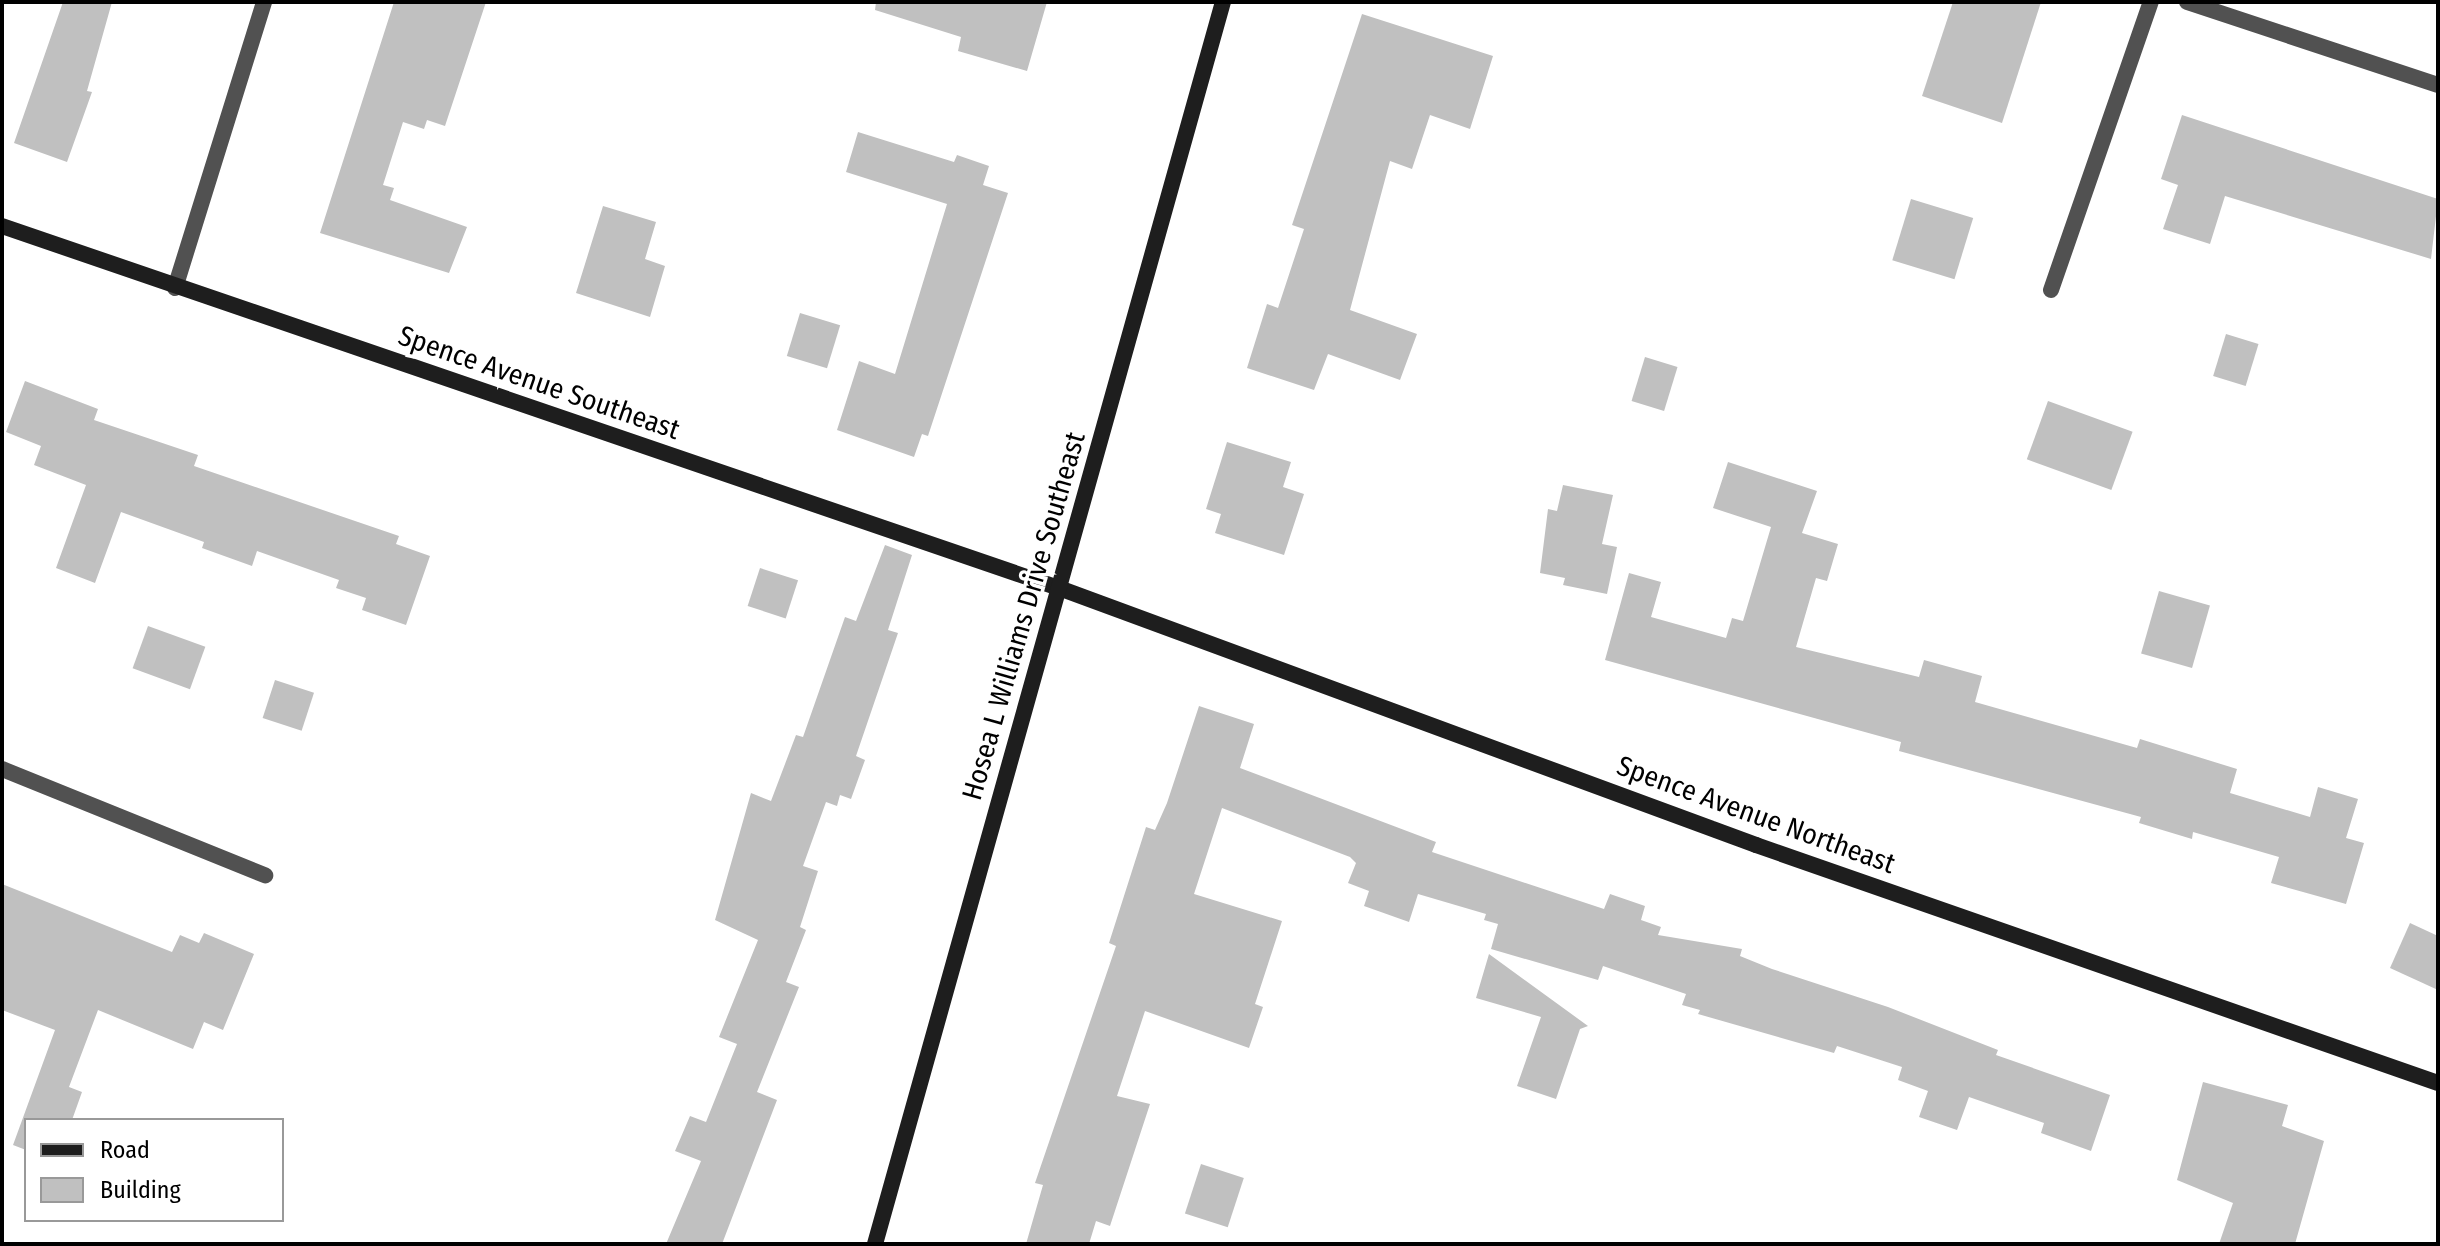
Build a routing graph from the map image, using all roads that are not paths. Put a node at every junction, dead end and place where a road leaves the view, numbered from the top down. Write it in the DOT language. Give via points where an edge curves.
graph roads {
  1 [pos="264,2"];
  2 [pos="1223,2"];
  3 [pos="2151,2"];
  4 [pos="2187,2"];
  5 [pos="2438,85"];
  6 [pos="2,226"];
  7 [pos="175,288"];
  8 [pos="2051,290"];
  9 [pos="1059,588"];
  10 [pos="2,769"];
  11 [pos="265,875"];
  12 [pos="2438,1083"];
  13 [pos="875,1244"];
  1 -- 7 [label="street"];
  2 -- 9 [label="street, Hosea L Williams Drive Southeast"];
  3 -- 8 [label="street"];
  4 -- 5 [label="street"];
  6 -- 7 [label="street, Spence Avenue Southeast"];
  7 -- 9 [label="street, Spence Avenue Southeast"];
  9 -- 12 [label="street, Spence Avenue Northeast" via="1756,845"];
  9 -- 13 [label="street, Hosea L Williams Drive Southeast"];
  10 -- 11 [label="street"];
}
